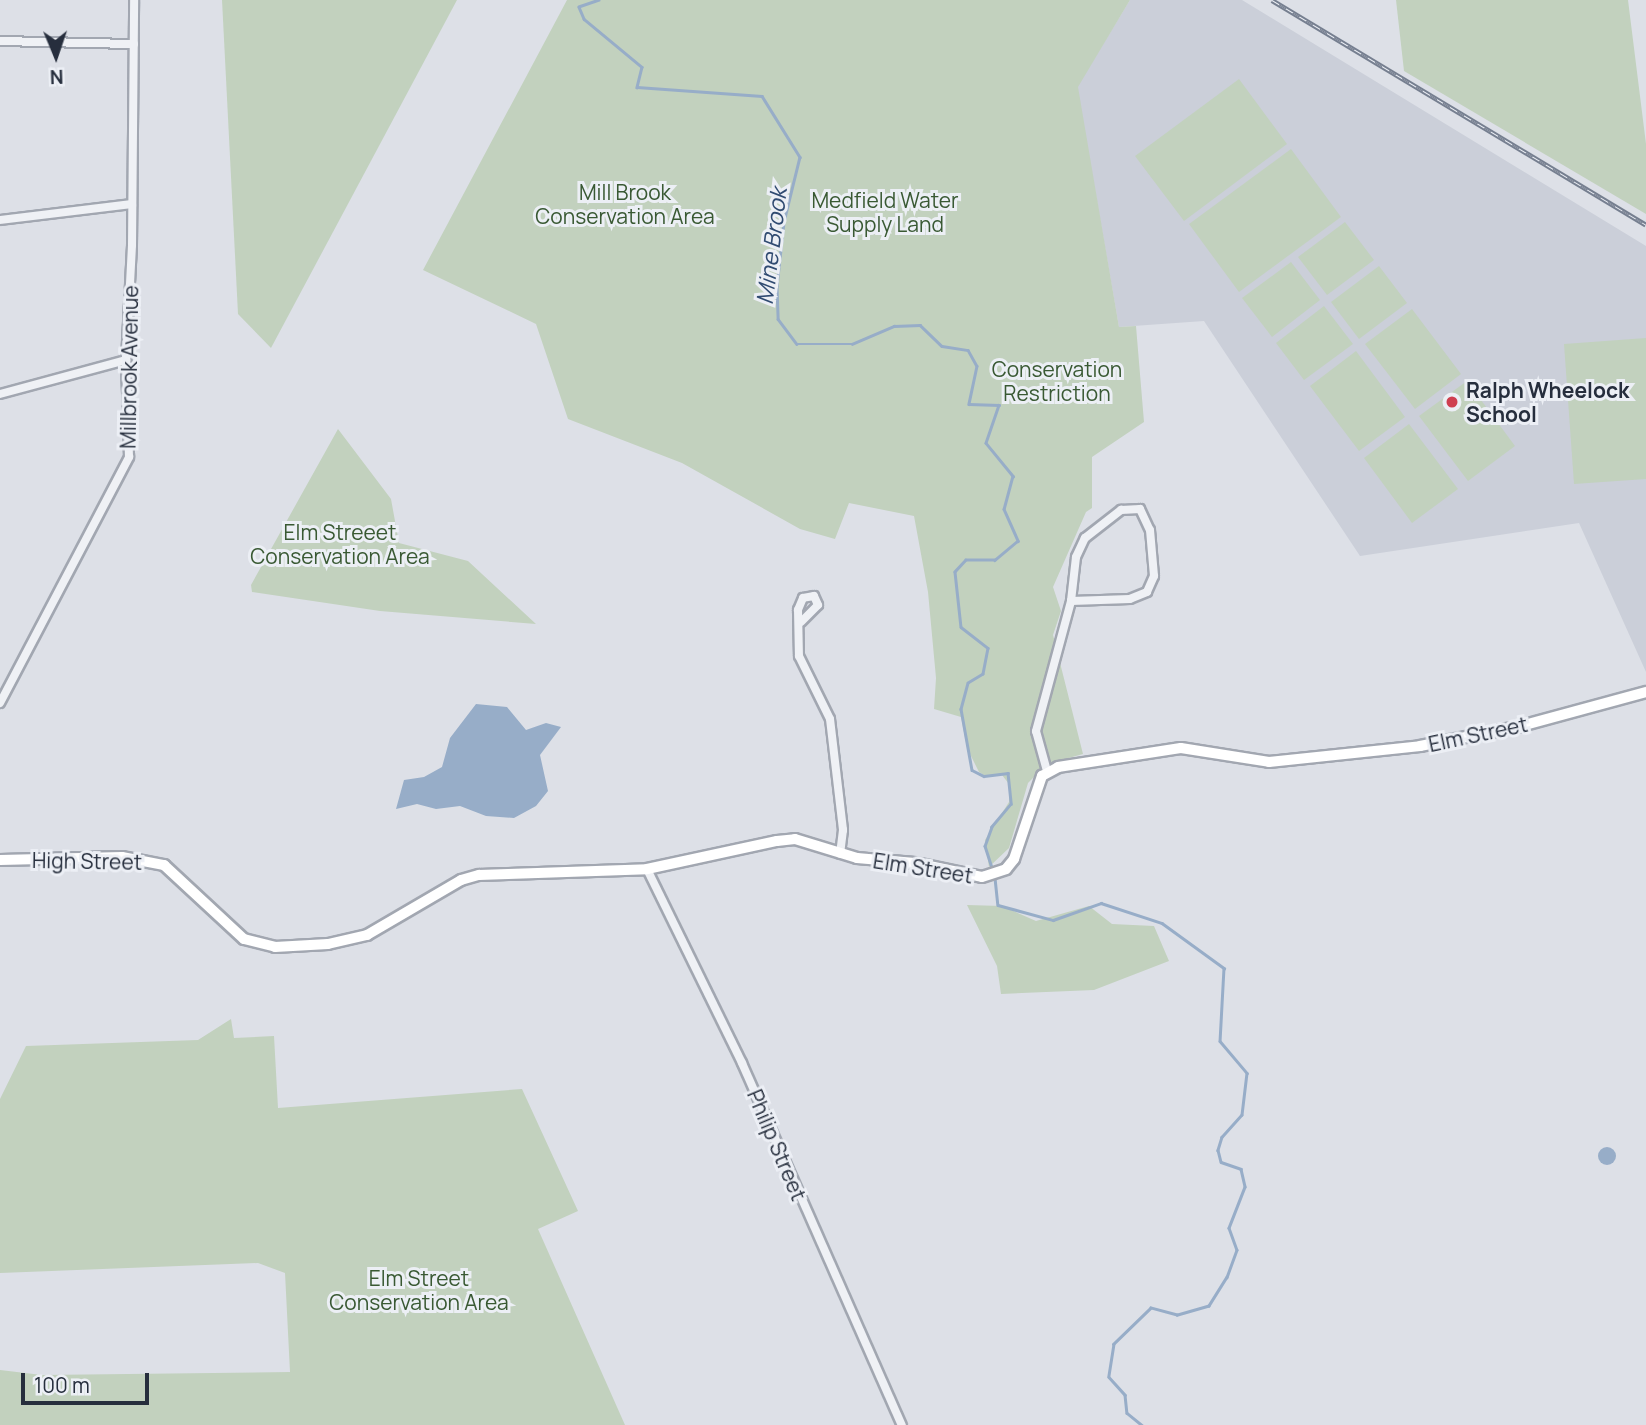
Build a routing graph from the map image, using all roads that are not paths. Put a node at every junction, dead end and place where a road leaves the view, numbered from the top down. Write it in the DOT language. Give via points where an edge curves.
graph roads {
  1 [pos="134,0"];
  2 [pos="0,41"];
  3 [pos="134,44"];
  4 [pos="132,204"];
  5 [pos="0,220"];
  6 [pos="126,360"];
  7 [pos="0,394"];
  8 [pos="1071,601"];
  9 [pos="801,622"];
  10 [pos="1646,692"];
  11 [pos="0,704"];
  12 [pos="1047,771"];
  13 [pos="840,854"];
  14 [pos="0,860"];
  15 [pos="647,869"];
  16 [pos="269,946"];
  17 [pos="902,1425"];
  1 -- 3 [label="street, Millbrook Avenue"];
  2 -- 3 [label="street"];
  3 -- 4 [label="street, Millbrook Avenue"];
  4 -- 5 [label="street"];
  4 -- 6 [label="street, Millbrook Avenue"];
  6 -- 7 [label="street"];
  6 -- 11 [label="street, Millbrook Avenue" via="129,457"];
  8 -- 8 [label="street" via="1130,599 1147,592 1154,576 1150,530 1140,509 1121,510 1085,538 1072,572"];
  8 -- 12 [label="street" via="1036,731"];
  9 -- 13 [label="street" via="799,656 830,719 843,830"];
  10 -- 12 [label="street, Elm Street" via="1517,727 1420,746 1269,762 1181,748"];
  12 -- 13 [label="street, Elm Street" via="1038,785 1018,852 1006,869 995,874 968,876 915,863"];
  13 -- 15 [label="street, Elm Street" via="795,839"];
  14 -- 16 [label="street, High Street" via="122,857 164,865 244,939"];
  15 -- 16 [label="street, Elm Street" via="479,876 461,880 367,934 328,944"];
  15 -- 17 [label="street, Philip Street" via="746,1073"];
}
